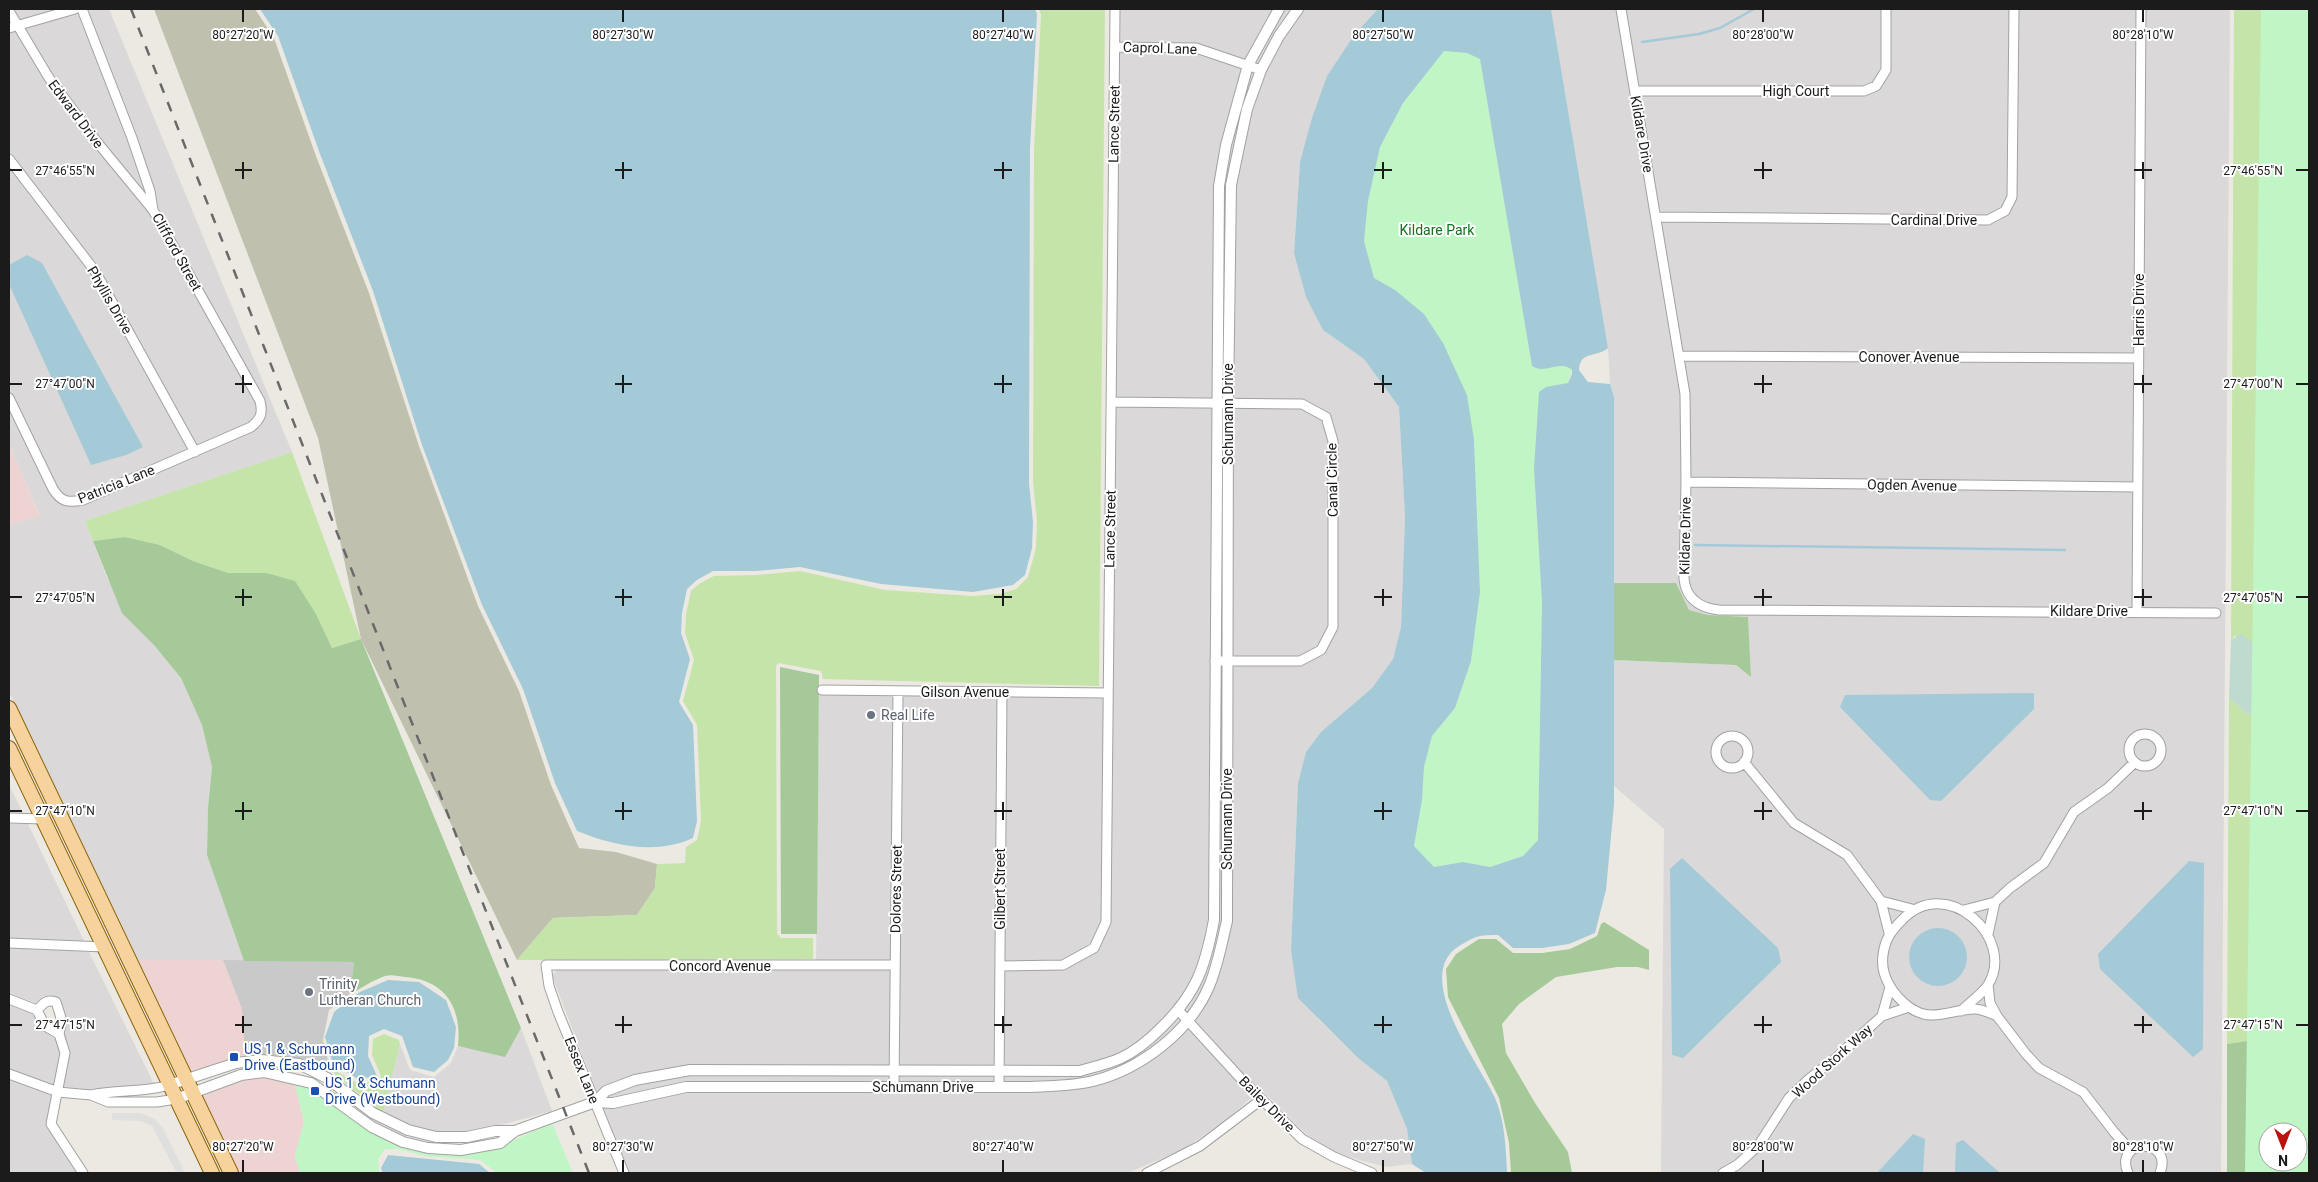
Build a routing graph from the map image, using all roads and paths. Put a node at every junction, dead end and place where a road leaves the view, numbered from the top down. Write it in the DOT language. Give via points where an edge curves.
graph roads {
  1 [pos="75,9"];
  2 [pos="82,9"];
  3 [pos="1115,9"];
  4 [pos="1279,9"];
  5 [pos="1298,9"];
  6 [pos="1621,9"];
  7 [pos="1886,9"];
  8 [pos="2014,9"];
  9 [pos="2141,9"];
  10 [pos="9,10"];
  11 [pos="13,27"];
  12 [pos="1115,47"];
  13 [pos="1248,65"];
  14 [pos="1261,70"];
  15 [pos="1635,91"];
  16 [pos="9,159"];
  17 [pos="153,210"];
  18 [pos="1657,217"];
  19 [pos="1679,356"];
  20 [pos="2138,358"];
  21 [pos="9,398"];
  22 [pos="1111,402"];
  23 [pos="1217,403"];
  24 [pos="1228,403"];
  25 [pos="194,452"];
  26 [pos="1686,482"];
  27 [pos="2138,487"];
  28 [pos="2137,611"];
  29 [pos="2216,613"];
  30 [pos="1215,661"];
  31 [pos="1227,661"];
  32 [pos="822,690"];
  33 [pos="898,692"];
  34 [pos="1002,692"];
  35 [pos="1108,693"];
  36 [pos="9,708"];
  37 [pos="9,748"];
  38 [pos="1744,762"];
  39 [pos="2135,762"];
  40 [pos="9,818"];
  41 [pos="43,819"];
  42 [pos="1881,901"];
  43 [pos="1995,902"];
  44 [pos="1912,909"];
  45 [pos="1964,910"];
  46 [pos="1889,933"];
  47 [pos="1988,934"];
  48 [pos="9,943"];
  49 [pos="104,947"];
  50 [pos="546,965"];
  51 [pos="895,965"];
  52 [pos="1000,966"];
  53 [pos="1988,985"];
  54 [pos="1890,987"];
  55 [pos="9,999"];
  56 [pos="1909,1007"];
  57 [pos="37,1010"];
  58 [pos="1179,1011"];
  59 [pos="1961,1011"];
  60 [pos="1882,1016"];
  61 [pos="1997,1016"];
  62 [pos="1188,1021"];
  63 [pos="59,1034"];
  64 [pos="690,1070"];
  65 [pos="790,1070"];
  66 [pos="894,1071"];
  67 [pos="999,1072"];
  68 [pos="9,1074"];
  69 [pos="185,1079"];
  70 [pos="169,1085"];
  71 [pos="790,1086"];
  72 [pos="894,1086"];
  73 [pos="999,1086"];
  74 [pos="690,1087"];
  75 [pos="58,1092"];
  76 [pos="193,1094"];
  77 [pos="91,1096"];
  78 [pos="1262,1099"];
  79 [pos="176,1100"];
  80 [pos="595,1102"];
  81 [pos="515,1131"];
  82 [pos="2131,1150"];
  83 [pos="83,1173"];
  84 [pos="212,1173"];
  85 [pos="231,1173"];
  86 [pos="624,1173"];
  87 [pos="1147,1173"];
  88 [pos="1372,1173"];
  89 [pos="1723,1173"];
  90 [pos="2128,1173"];
  91 [pos="2160,1173"];
  1 -- 11 [label="street"];
  2 -- 17 [label="street, Clifford Street" via="132,138"];
  3 -- 12 [label="street, Lance Street"];
  4 -- 13 [label="street, Schumann Drive"];
  5 -- 14 [label="street, Schumann Drive"];
  6 -- 15 [label="street, Kildare Drive"];
  7 -- 15 [label="street, High Court" via="1886,70 1876,86 1864,91"];
  8 -- 18 [label="street, Cardinal Drive" via="2012,198 2005,211 1988,220"];
  9 -- 20 [label="street, Harris Drive"];
  10 -- 11 [label="street, Edward Drive"];
  11 -- 17 [label="street, Edward Drive" via="97,142"];
  12 -- 13 [label="street, Caprol Lane" via="1196,48"];
  12 -- 22 [label="street, Lance Street"];
  13 -- 14 [label="street, Caprol Lane"];
  13 -- 23 [label="street, Schumann Drive" via="1226,145 1219,186"];
  14 -- 24 [label="street, Schumann Drive" via="1247,109 1231,185"];
  15 -- 18 [label="street, Kildare Drive"];
  16 -- 25 [label="street, Phyllis Drive" via="95,270"];
  17 -- 25 [label="street, Clifford Street" via="263,411 251,427"];
  18 -- 19 [label="street, Kildare Drive"];
  19 -- 20 [label="street, Conover Avenue"];
  19 -- 26 [label="street, Kildare Drive" via="1684,394"];
  20 -- 27 [label="street, Harris Drive"];
  21 -- 25 [label="street, Patricia Lane" via="59,499 70,502 83,500"];
  22 -- 23 [label="street, Canal Circle"];
  22 -- 35 [label="street, Lance Street"];
  23 -- 24 [label="street, Canal Circle"];
  23 -- 30 [label="street, Schumann Drive"];
  24 -- 31 [label="street, Schumann Drive"];
  24 -- 31 [label="street, Canal Circle" via="1302,404 1326,417 1333,441 1333,627 1321,650 1300,661"];
  26 -- 27 [label="street, Ogden Avenue"];
  26 -- 28 [label="street, Kildare Drive" via="1684,583 1692,598 1705,608"];
  27 -- 28 [label="street, Harris Drive"];
  28 -- 29 [label="street, Kildare Drive"];
  30 -- 31 [label="street, Canal Circle"];
  30 -- 58 [label="street, Schumann Drive" via="1214,920 1208,953 1196,985"];
  31 -- 62 [label="street, Schumann Drive" via="1227,921 1210,985"];
  32 -- 33 [label="street, Gilson Avenue"];
  33 -- 34 [label="street, Gilson Avenue"];
  33 -- 51 [label="street, Dolores Street"];
  34 -- 35 [label="street, Gilson Avenue"];
  34 -- 52 [label="street, Gilbert Street"];
  35 -- 52 [label="street, Lance Street" via="1106,922 1094,948 1064,965"];
  36 -- 69 [label="main road"];
  37 -- 41 [label="main road"];
  38 -- 42 [label="street" via="1794,823 1847,856"];
  39 -- 43 [label="street" via="2108,788 2074,812 2044,863"];
  40 -- 41 [label="street"];
  41 -- 49 [label="main road"];
  42 -- 44 [label="street"];
  42 -- 46 [label="street"];
  43 -- 45 [label="street"];
  43 -- 47 [label="street"];
  44 -- 45 [label="street" via="1934,902 1949,903"];
  44 -- 46 [label="street"];
  45 -- 47 [label="street"];
  46 -- 54 [label="street" via="1882,962"];
  47 -- 53 [label="street" via="1994,949 1994,968"];
  48 -- 49 [label="street"];
  49 -- 70 [label="main road"];
  50 -- 51 [label="street, Concord Avenue"];
  50 -- 80 [label="street, Essex Lane" via="558,1012"];
  51 -- 66 [label="street, Dolores Street"];
  52 -- 67 [label="street, Gilbert Street"];
  53 -- 59 [label="street"];
  53 -- 61 [label="street" via="1990,1003"];
  54 -- 56 [label="street"];
  54 -- 60 [label="street, Wood Stork Way"];
  55 -- 57 [label="street"];
  56 -- 59 [label="street" via="1924,1014 1941,1016"];
  56 -- 60 [label="street, Wood Stork Way"];
  57 -- 63 [label="street" via="45,1026"];
  57 -- 63 [label="street" via="44,1002 56,1002 62,1021"];
  58 -- 62 [label="street, Bailey Drive"];
  58 -- 67 [label="street, Schumann Drive" via="1148,1040 1121,1058 1080,1071"];
  59 -- 61 [label="street" via="1977,1009"];
  60 -- 89 [label="street, Wood Stork Way" via="1789,1098 1758,1146"];
  61 -- 82 [label="street" via="2039,1068 2083,1092"];
  62 -- 73 [label="street, Schumann Drive" via="1157,1050 1115,1075 1071,1085"];
  62 -- 78 [label="street, Bailey Drive"];
  63 -- 75 [label="street" via="65,1053"];
  64 -- 65 [label="street, Schumann Drive"];
  64 -- 74 [label="street"];
  64 -- 80 [label="street, Schumann Drive" via="635,1080 606,1091"];
  65 -- 66 [label="street, Schumann Drive"];
  65 -- 71 [label="street"];
  66 -- 67 [label="street, Schumann Drive"];
  66 -- 72 [label="street, Dolores Street"];
  67 -- 73 [label="street, Gilbert Street"];
  68 -- 75 [label="street"];
  69 -- 70 [label="street, Schumann Drive"];
  69 -- 76 [label="main road"];
  69 -- 81 [label="street, Schumann Drive" via="236,1063 261,1060 300,1064 327,1078 373,1113 408,1130 436,1137"];
  70 -- 77 [label="street" via="133,1092 107,1091"];
  70 -- 79 [label="main road"];
  71 -- 72 [label="street, Schumann Drive"];
  71 -- 74 [label="street, Schumann Drive"];
  72 -- 73 [label="street, Schumann Drive"];
  74 -- 80 [label="street, Schumann Drive" via="613,1103"];
  75 -- 77 [label="street"];
  75 -- 83 [label="street" via="51,1124"];
  76 -- 79 [label="street, Schumann Drive"];
  76 -- 81 [label="street, Schumann Drive" via="241,1075 264,1072 311,1084 372,1128 403,1142 428,1148 461,1150 500,1143"];
  76 -- 85 [label="main road"];
  77 -- 79 [label="street" via="108,1102"];
  78 -- 87 [label="street" via="1200,1146"];
  78 -- 88 [label="street, Bailey Drive" via="1302,1139"];
  79 -- 84 [label="main road"];
  80 -- 81 [label="street, Schumann Drive"];
  80 -- 86 [label="street, Essex Lane"];
  82 -- 90 [label="street" via="2126,1162"];
  82 -- 91 [label="street" via="2147,1146 2158,1152 2162,1162"];
}
